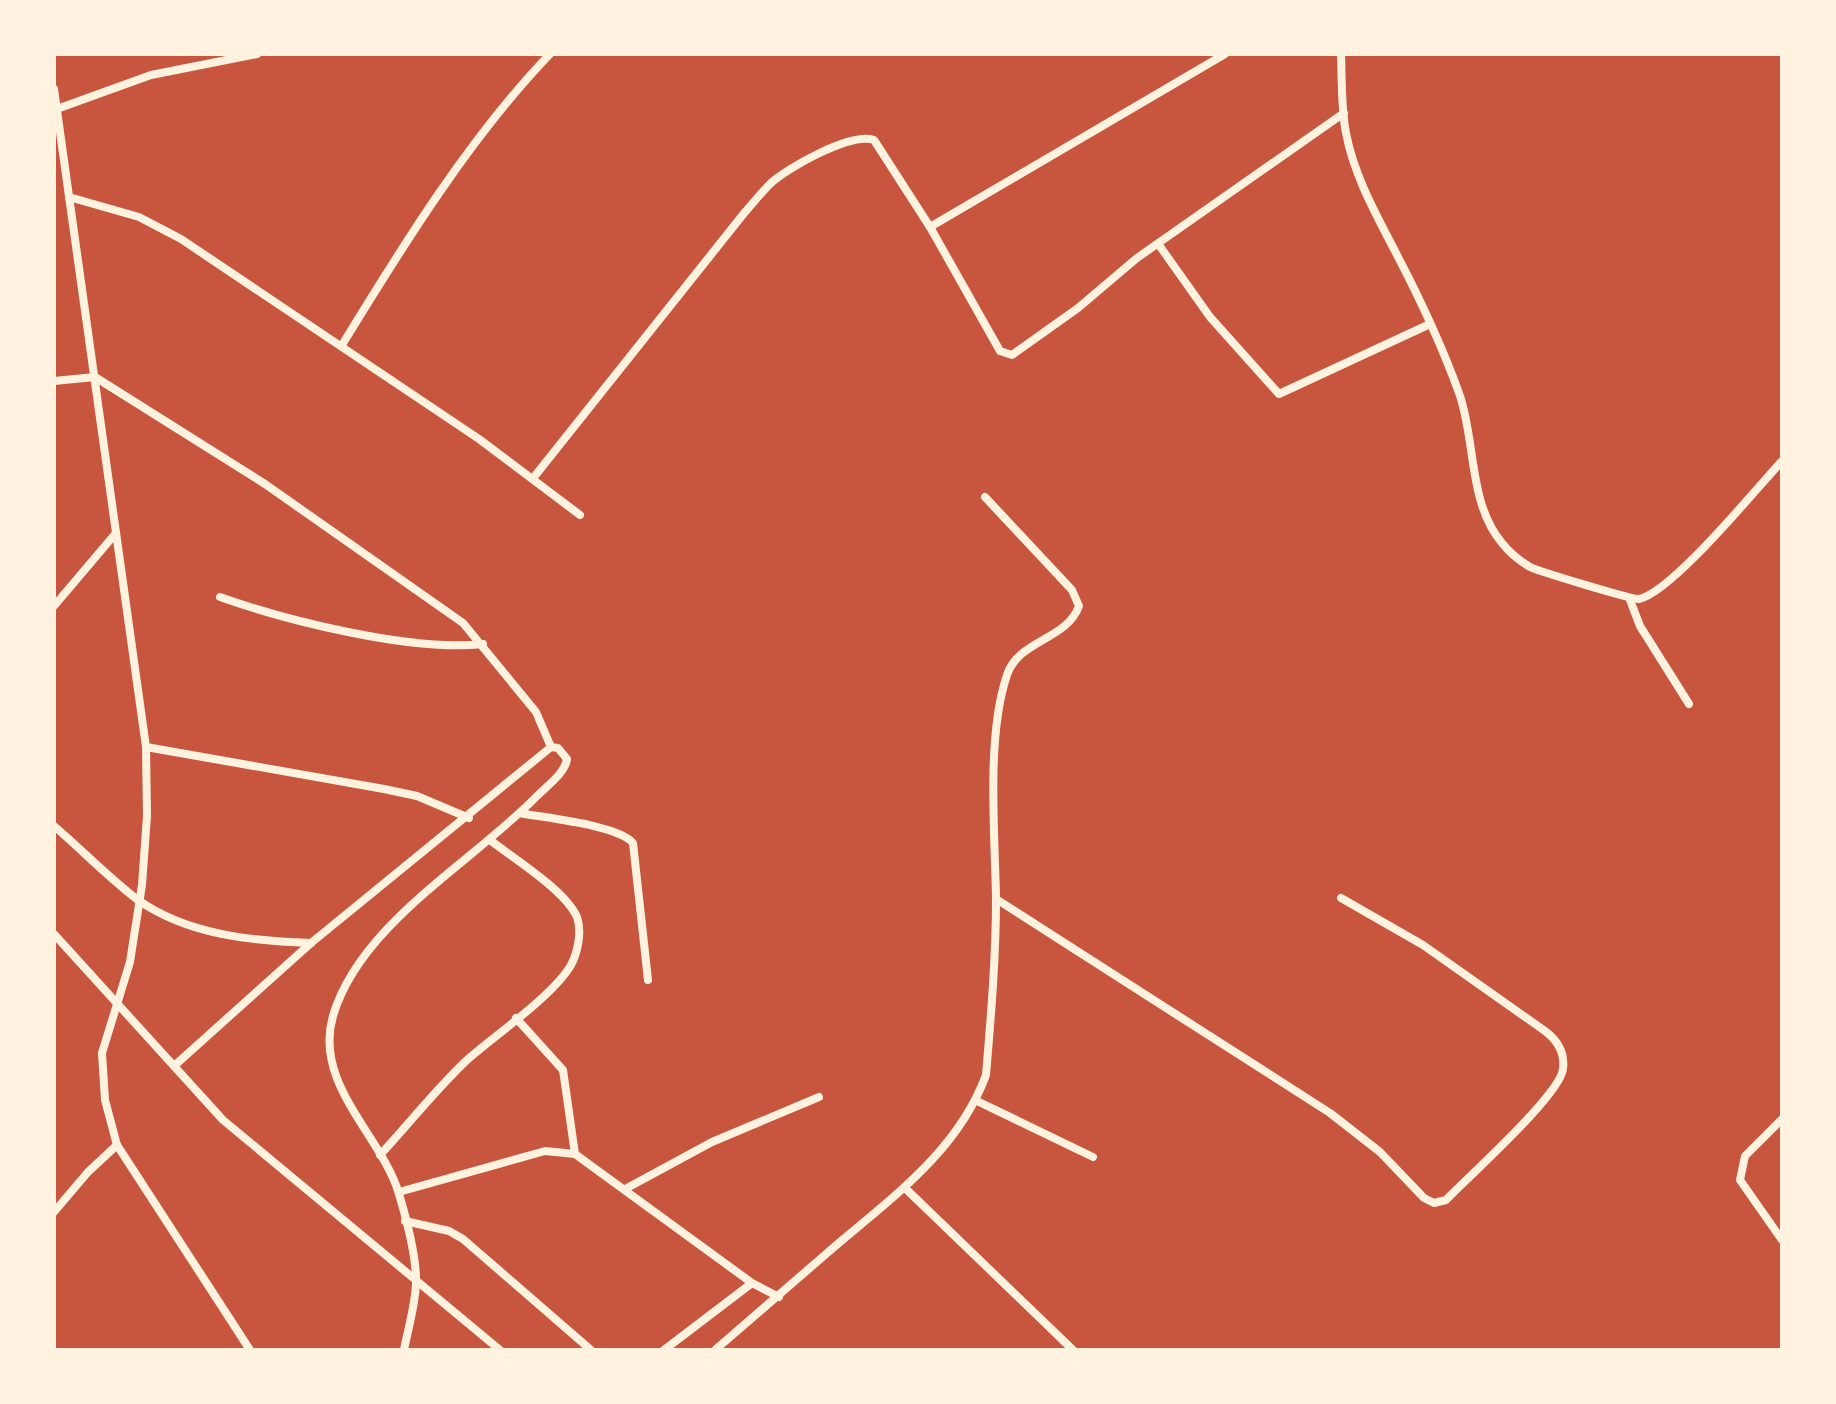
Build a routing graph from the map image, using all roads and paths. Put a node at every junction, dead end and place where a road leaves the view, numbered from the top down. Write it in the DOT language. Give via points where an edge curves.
graph roads {
  1 [pos="257,54"];
  2 [pos="550,54"];
  3 [pos="1225,54"];
  4 [pos="1341,54"];
  5 [pos="54,89"];
  6 [pos="56,109"];
  7 [pos="1344,113"];
  8 [pos="69,197"];
  9 [pos="930,227"];
  10 [pos="1159,245"];
  11 [pos="1430,324"];
  12 [pos="342,345"];
  13 [pos="95,377"];
  14 [pos="54,381"];
  15 [pos="1782,461"];
  16 [pos="534,477"];
  17 [pos="985,497"];
  18 [pos="580,515"];
  19 [pos="116,533"];
  20 [pos="220,597"];
  21 [pos="1630,600"];
  22 [pos="54,606"];
  23 [pos="483,644"];
  24 [pos="1689,704"];
  25 [pos="146,747"];
  26 [pos="551,747"];
  27 [pos="520,813"];
  28 [pos="469,818"];
  29 [pos="54,826"];
  30 [pos="490,840"];
  31 [pos="1341,898"];
  32 [pos="996,899"];
  33 [pos="140,901"];
  34 [pos="54,934"];
  35 [pos="311,943"];
  36 [pos="648,980"];
  37 [pos="118,1003"];
  38 [pos="516,1018"];
  39 [pos="174,1066"];
  40 [pos="819,1097"];
  41 [pos="977,1101"];
  42 [pos="1782,1119"];
  43 [pos="117,1145"];
  44 [pos="575,1154"];
  45 [pos="380,1155"];
  46 [pos="1093,1157"];
  47 [pos="627,1188"];
  48 [pos="906,1189"];
  49 [pos="399,1192"];
  50 [pos="54,1212"];
  51 [pos="405,1221"];
  52 [pos="1782,1240"];
  53 [pos="752,1283"];
  54 [pos="416,1284"];
  55 [pos="779,1297"];
  56 [pos="250,1350"];
  57 [pos="404,1350"];
  58 [pos="500,1350"];
  59 [pos="591,1350"];
  60 [pos="664,1350"];
  61 [pos="715,1350"];
  62 [pos="1073,1350"];
  1 -- 6 [label="street" via="151,75"];
  2 -- 12 [label="street" via="485,130"];
  3 -- 9 [label="street"];
  4 -- 7 [label="street"];
  5 -- 6 [label="street"];
  6 -- 8 [label="street"];
  7 -- 10 [label="street"];
  7 -- 11 [label="street" via="1353,160"];
  8 -- 12 [label="street" via="139,217 181,239"];
  8 -- 13 [label="street"];
  9 -- 10 [label="street" via="1006,355 1031,342"];
  9 -- 16 [label="street" via="874,140 853,140 795,167 772,182 745,212"];
  10 -- 11 [label="street" via="1210,317 1279,394"];
  11 -- 21 [label="street" via="1461,396 1478,483 1500,542 1531,567"];
  12 -- 16 [label="street"];
  13 -- 14 [label="street"];
  13 -- 19 [label="street"];
  13 -- 23 [label="street" via="347,540 463,623"];
  15 -- 21 [label="street" via="1671,580"];
  16 -- 18 [label="street"];
  17 -- 32 [label="street" via="1072,590 1079,606 1069,622 1017,656 1006,675 995,754"];
  19 -- 22 [label="street"];
  19 -- 25 [label="street"];
  20 -- 23 [label="street" via="264,613 412,643 449,648"];
  21 -- 24 [label="street" via="1640,626"];
  23 -- 26 [label="street" via="536,712"];
  25 -- 28 [label="street" via="417,796"];
  25 -- 33 [label="street"];
  26 -- 27 [label="street" via="563,751 566,764"];
  26 -- 28 [label="street"];
  27 -- 30 [label="street"];
  27 -- 36 [label="street" via="628,837 636,849"];
  28 -- 35 [label="street"];
  29 -- 33 [label="street"];
  30 -- 38 [label="street" via="577,917 578,943 570,966"];
  30 -- 45 [label="street" via="395,921 339,996 329,1028 331,1056 354,1113"];
  31 -- 32 [label="street" via="1423,945 1545,1031 1562,1054 1563,1071 1546,1097 1446,1200 1434,1203 1424,1198 1380,1152 1330,1113"];
  32 -- 41 [label="street" via="986,1075"];
  33 -- 35 [label="street" via="221,935"];
  33 -- 37 [label="street"];
  34 -- 37 [label="street"];
  35 -- 39 [label="street"];
  37 -- 39 [label="street"];
  37 -- 43 [label="street" via="102,1068"];
  38 -- 44 [label="street" via="563,1070"];
  38 -- 45 [label="street" via="465,1062"];
  39 -- 54 [label="street" via="223,1120 402,1266"];
  40 -- 47 [label="street" via="712,1142"];
  41 -- 46 [label="street"];
  41 -- 48 [label="street"];
  42 -- 52 [label="street" via="1745,1156 1740,1180"];
  43 -- 50 [label="street"];
  43 -- 56 [label="street"];
  44 -- 47 [label="street"];
  44 -- 49 [label="street" via="545,1151"];
  45 -- 49 [label="street"];
  47 -- 53 [label="street"];
  48 -- 55 [label="street"];
  48 -- 62 [label="street"];
  49 -- 51 [label="street"];
  51 -- 54 [label="street"];
  51 -- 59 [label="street" via="463,1239"];
  53 -- 55 [label="street"];
  53 -- 60 [label="street"];
  54 -- 57 [label="street"];
  54 -- 58 [label="street"];
  55 -- 61 [label="street"];
}
